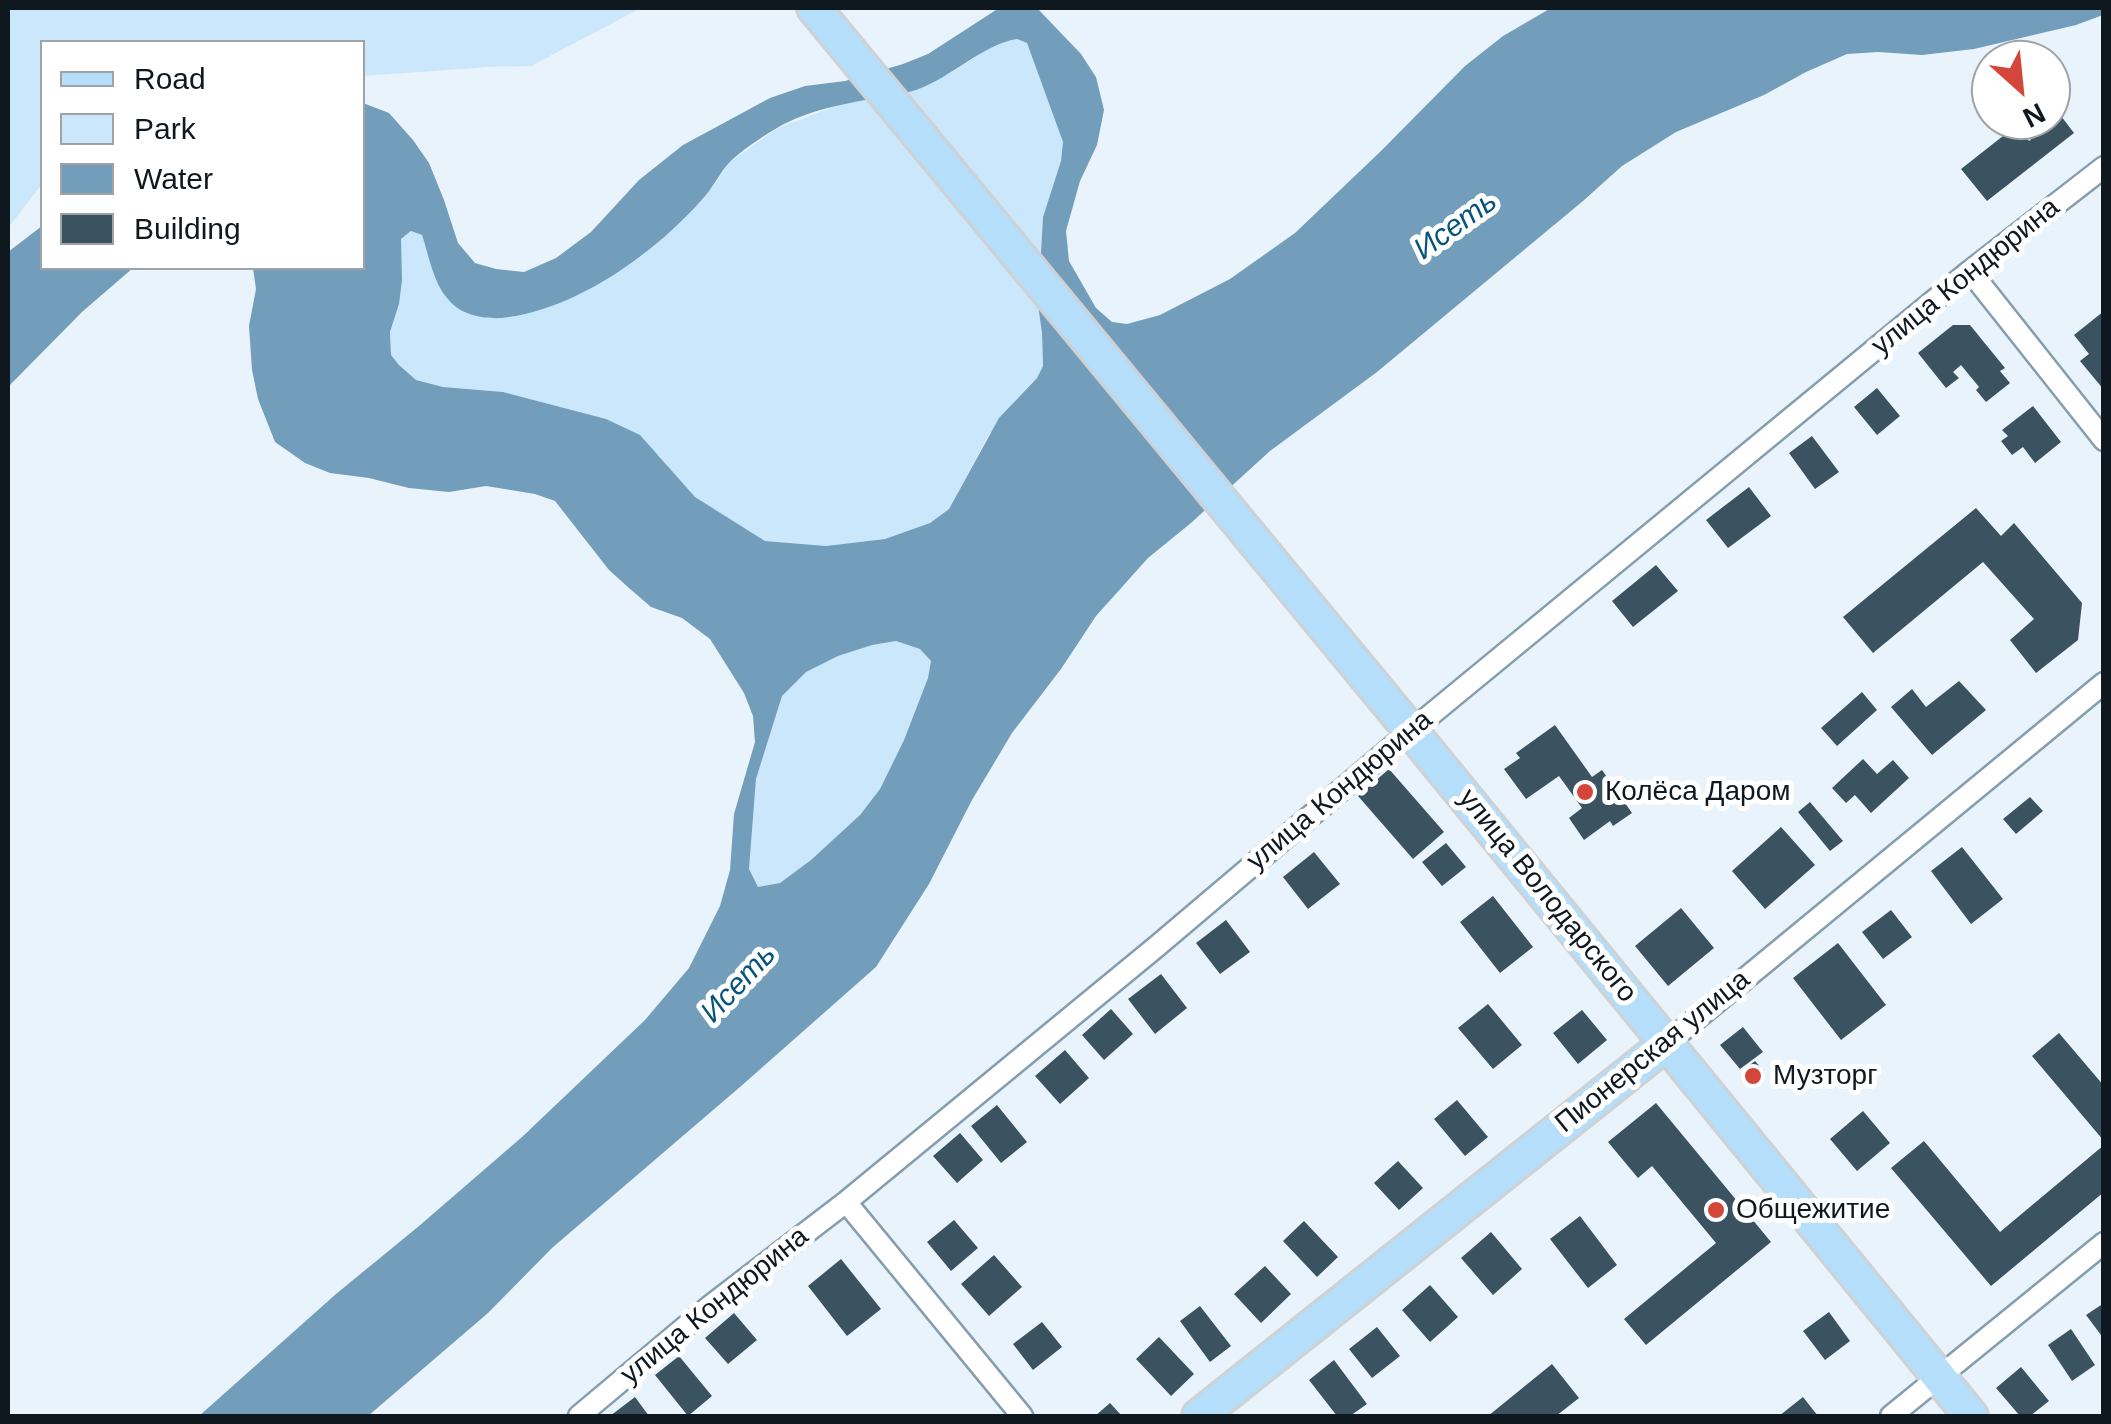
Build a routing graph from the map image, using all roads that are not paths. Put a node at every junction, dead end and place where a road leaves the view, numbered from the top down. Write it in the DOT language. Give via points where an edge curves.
graph roads {
  1 [pos="814,8"];
  2 [pos="2104,168"];
  3 [pos="1970,271"];
  4 [pos="2104,440"];
  5 [pos="2104,684"];
  6 [pos="1411,731"];
  7 [pos="1667,1043"];
  8 [pos="846,1202"];
  9 [pos="2104,1243"];
  10 [pos="1939,1377"];
  11 [pos="579,1416"];
  12 [pos="1022,1416"];
  13 [pos="1199,1416"];
  14 [pos="1891,1416"];
  15 [pos="1971,1416"];
  1 -- 6 [label="main road, улица Володарского"];
  2 -- 3 [label="street, улица Кондюрина"];
  3 -- 4 [label="street"];
  3 -- 6 [label="street, улица Кондюрина"];
  5 -- 7 [label="street, Пионерская улица"];
  6 -- 7 [label="main road, улица Володарского"];
  6 -- 8 [label="street, улица Кондюрина"];
  7 -- 10 [label="main road, улица Володарского"];
  7 -- 13 [label="main road, Пионерская улица"];
  8 -- 11 [label="street, улица Кондюрина"];
  8 -- 12 [label="street"];
  9 -- 10 [label="street"];
  10 -- 14 [label="street"];
  10 -- 15 [label="main road, улица Володарского"];
}
